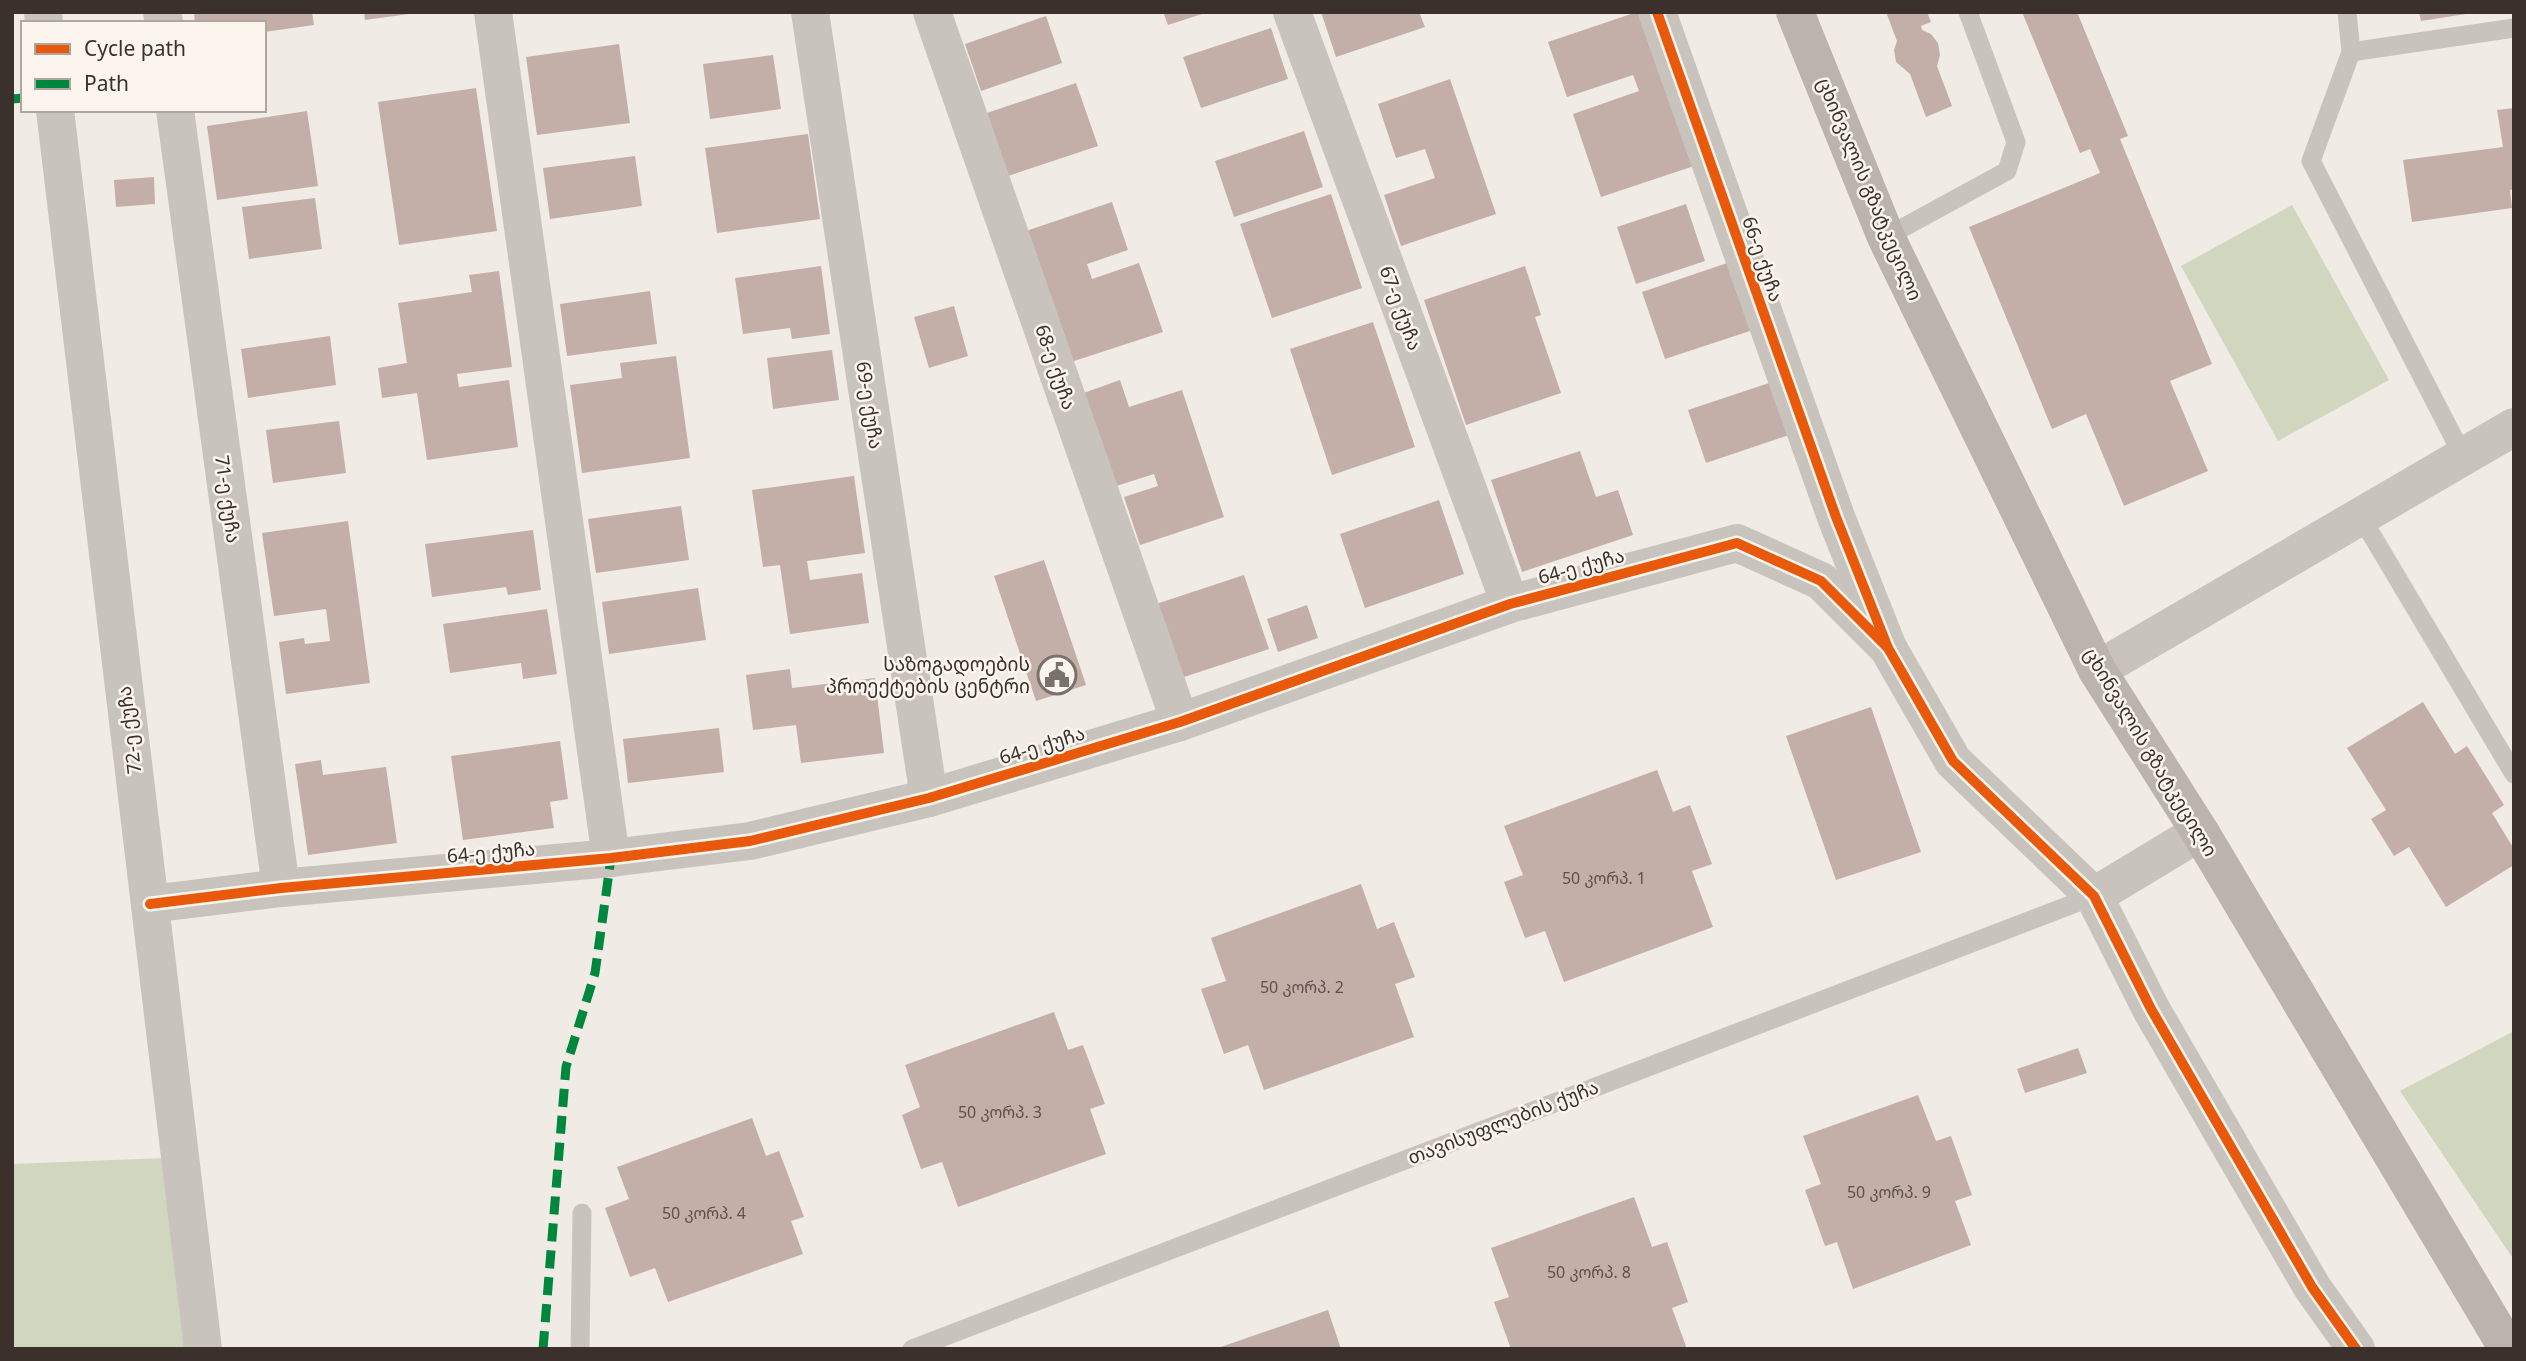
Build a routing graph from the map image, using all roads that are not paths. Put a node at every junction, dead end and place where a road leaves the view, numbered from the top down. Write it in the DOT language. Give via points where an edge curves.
graph roads {
  1 [pos="493,12"];
  2 [pos="810,12"];
  3 [pos="932,12"];
  4 [pos="1292,12"];
  5 [pos="1657,12"];
  6 [pos="1796,12"];
  7 [pos="1968,12"];
  8 [pos="2347,12"];
  9 [pos="2514,28"];
  10 [pos="2351,52"];
  11 [pos="55,112"];
  12 [pos="176,112"];
  13 [pos="1886,237"];
  14 [pos="2514,427"];
  15 [pos="2463,456"];
  16 [pos="2361,517"];
  17 [pos="1510,604"];
  18 [pos="1888,648"];
  19 [pos="2097,670"];
  20 [pos="1180,722"];
  21 [pos="2514,774"];
  22 [pos="929,797"];
  23 [pos="2200,832"];
  24 [pos="611,859"];
  25 [pos="281,888"];
  26 [pos="2094,896"];
  27 [pos="150,904"];
  28 [pos="582,1213"];
  29 [pos="203,1349"];
  30 [pos="580,1349"];
  31 [pos="912,1349"];
  32 [pos="2356,1349"];
  33 [pos="2508,1349"];
  1 -- 24 [label="street"];
  2 -- 22 [label="street, 69-ე ქუჩა"];
  3 -- 20 [label="street, 68-ე ქუჩა"];
  4 -- 17 [label="street, 67-ე ქუჩა"];
  5 -- 18 [label="street, 66-ე ქუჩა" via="1836,517"];
  6 -- 13 [label="main road, ცხინვალის გზატკეცილი"];
  7 -- 13 [label="lane" via="2016,142 2007,171"];
  8 -- 10 [label="lane"];
  9 -- 10 [label="lane"];
  10 -- 15 [label="lane" via="2311,161"];
  11 -- 27 [label="street, 72-ე ქუჩა"];
  12 -- 25 [label="street, 71-ე ქუჩა"];
  13 -- 19 [label="main road, ცხინვალის გზატკეცილი"];
  14 -- 15 [label="street"];
  15 -- 16 [label="street"];
  16 -- 19 [label="street"];
  16 -- 21 [label="lane"];
  17 -- 18 [label="street, 64-ე ქუჩა" via="1737,543 1821,581"];
  17 -- 20 [label="street, 64-ე ქუჩა"];
  18 -- 26 [label="street" via="1953,761"];
  19 -- 23 [label="main road, ცხინვალის გზატკეცილი"];
  20 -- 22 [label="street, 64-ე ქუჩა"];
  22 -- 24 [label="street, 64-ე ქუჩა" via="750,841"];
  23 -- 26 [label="street"];
  23 -- 33 [label="main road, ცხინვალის გზატკეცილი"];
  24 -- 25 [label="street, 64-ე ქუჩა"];
  25 -- 27 [label="street, 64-ე ქუჩა"];
  26 -- 31 [label="lane, თავისუფლების ქუჩა"];
  26 -- 32 [label="street" via="2151,1009 2312,1287"];
  27 -- 29 [label="street, 72-ე ქუჩა"];
  28 -- 30 [label="lane"];
}
